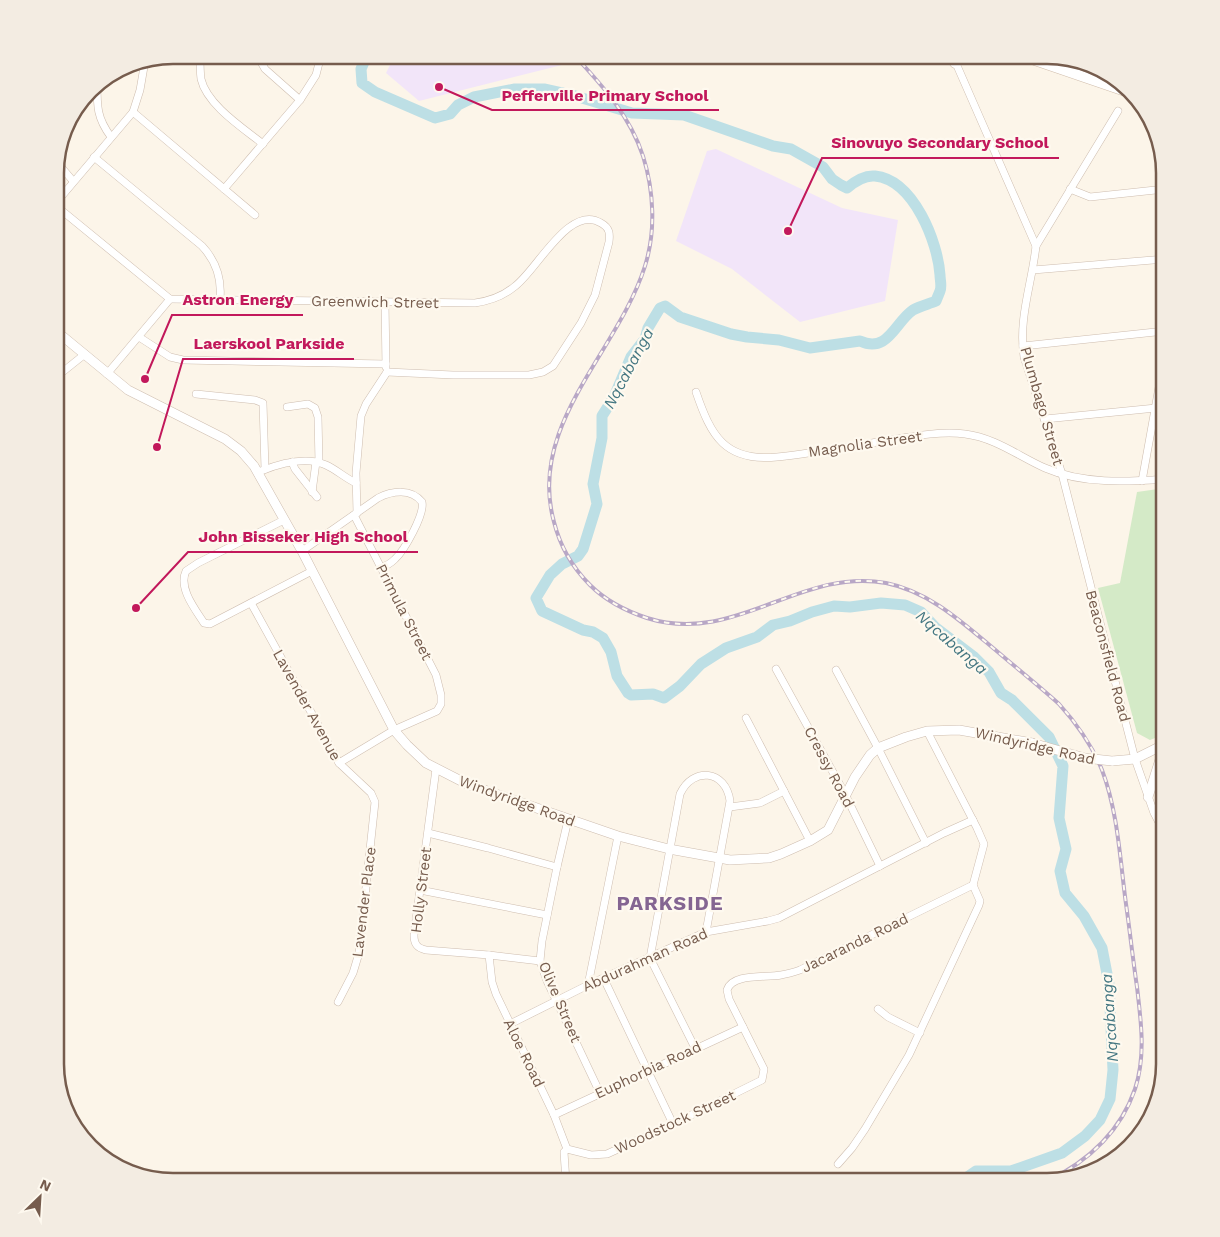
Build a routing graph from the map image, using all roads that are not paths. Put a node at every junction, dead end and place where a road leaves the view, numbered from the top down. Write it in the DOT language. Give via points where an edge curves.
graph roads {
  1 [pos="201,64"];
  2 [pos="262,64"];
  3 [pos="319,64"];
  4 [pos="956,64"];
  5 [pos="1048,64"];
  6 [pos="144,68"];
  7 [pos="1111,84"];
  8 [pos="97,95"];
  9 [pos="300,100"];
  10 [pos="1118,111"];
  11 [pos="133,112"];
  12 [pos="111,137"];
  13 [pos="263,144"];
  14 [pos="94,157"];
  15 [pos="64,170"];
  16 [pos="73,181"];
  17 [pos="224,189"];
  18 [pos="1070,190"];
  19 [pos="1156,190"];
  20 [pos="64,192"];
  21 [pos="64,211"];
  22 [pos="256,215"];
  23 [pos="1036,246"];
  24 [pos="1156,260"];
  25 [pos="1033,270"];
  26 [pos="170,299"];
  27 [pos="220,299"];
  28 [pos="385,302"];
  29 [pos="1156,332"];
  30 [pos="64,337"];
  31 [pos="139,337"];
  32 [pos="1023,346"];
  33 [pos="85,354"];
  34 [pos="386,364"];
  35 [pos="64,371"];
  36 [pos="387,372"];
  37 [pos="107,374"];
  38 [pos="696,392"];
  39 [pos="196,394"];
  40 [pos="287,407"];
  41 [pos="1156,408"];
  42 [pos="1045,419"];
  43 [pos="292,462"];
  44 [pos="318,462"];
  45 [pos="262,470"];
  46 [pos="1062,474"];
  47 [pos="1156,480"];
  48 [pos="1142,481"];
  49 [pos="356,482"];
  50 [pos="356,514"];
  51 [pos="284,520"];
  52 [pos="302,551"];
  53 [pos="381,567"];
  54 [pos="312,571"];
  55 [pos="251,603"];
  56 [pos="776,669"];
  57 [pos="836,670"];
  58 [pos="746,718"];
  59 [pos="394,730"];
  60 [pos="927,731"];
  61 [pos="878,748"];
  62 [pos="1156,748"];
  63 [pos="1135,759"];
  64 [pos="339,763"];
  65 [pos="436,769"];
  66 [pos="1156,772"];
  67 [pos="784,791"];
  68 [pos="845,794"];
  69 [pos="1148,797"];
  70 [pos="374,798"];
  71 [pos="730,807"];
  72 [pos="1156,814"];
  73 [pos="568,820"];
  74 [pos="973,820"];
  75 [pos="428,833"];
  76 [pos="618,836"];
  77 [pos="810,841"];
  78 [pos="926,843"];
  79 [pos="669,849"];
  80 [pos="720,859"];
  81 [pos="880,866"];
  82 [pos="557,867"];
  83 [pos="973,885"];
  84 [pos="420,890"];
  85 [pos="547,915"];
  86 [pos="706,932"];
  87 [pos="489,955"];
  88 [pos="650,958"];
  89 [pos="540,961"];
  90 [pos="604,979"];
  91 [pos="588,985"];
  92 [pos="558,1000"];
  93 [pos="338,1002"];
  94 [pos="878,1010"];
  95 [pos="510,1024"];
  96 [pos="743,1027"];
  97 [pos="920,1033"];
  98 [pos="695,1048"];
  99 [pos="647,1071"];
  100 [pos="600,1093"];
  101 [pos="554,1115"];
  102 [pos="673,1124"];
  103 [pos="566,1150"];
  104 [pos="838,1164"];
  105 [pos="566,1173"];
  1 -- 13 [label="street" via="202,80 211,98"];
  2 -- 9 [label="street"];
  3 -- 9 [label="street" via="316,75"];
  4 -- 23 [label="street"];
  5 -- 7 [label="main road"];
  6 -- 11 [label="street"];
  8 -- 12 [label="street" via="97,112"];
  9 -- 13 [label="street"];
  10 -- 18 [label="street"];
  11 -- 12 [label="street"];
  11 -- 17 [label="street"];
  12 -- 14 [label="street"];
  13 -- 17 [label="street"];
  14 -- 16 [label="street"];
  14 -- 27 [label="street" via="202,246 216,266"];
  15 -- 16 [label="street"];
  16 -- 20 [label="street"];
  17 -- 22 [label="street"];
  18 -- 19 [label="street" via="1090,197"];
  18 -- 23 [label="street"];
  21 -- 26 [label="street"];
  23 -- 25 [label="street, Plumbago Street"];
  24 -- 25 [label="street"];
  25 -- 32 [label="street, Plumbago Street" via="1022,323"];
  26 -- 27 [label="street, Greenwich Street"];
  26 -- 31 [label="street"];
  27 -- 28 [label="street, Greenwich Street"];
  28 -- 34 [label="street"];
  28 -- 36 [label="street, Greenwich Street" via="485,302 518,284 563,232 577,222 599,221 608,229 609,242 592,304 548,370 537,375"];
  29 -- 32 [label="street"];
  30 -- 33 [label="street, Windyridge Road"];
  31 -- 34 [label="street" via="182,360"];
  31 -- 37 [label="street"];
  32 -- 42 [label="street, Plumbago Street"];
  33 -- 35 [label="street"];
  33 -- 37 [label="street, Windyridge Road"];
  34 -- 36 [label="street"];
  36 -- 49 [label="street" via="361,416"];
  37 -- 45 [label="street, Windyridge Road" via="136,395 225,439"];
  38 -- 46 [label="street, Magnolia Street" via="713,432 727,447 745,456 777,457 949,433 993,441"];
  39 -- 45 [label="street" via="263,403"];
  40 -- 44 [label="street" via="308,404 315,408"];
  41 -- 42 [label="street"];
  41 -- 48 [label="street"];
  42 -- 46 [label="street, Plumbago Street"];
  43 -- 44 [label="street"];
  43 -- 44 [label="street" via="314,494"];
  43 -- 45 [label="street"];
  44 -- 49 [label="street"];
  45 -- 51 [label="street, Windyridge Road"];
  46 -- 48 [label="street, Magnolia Street" via="1096,480"];
  46 -- 63 [label="street, Beaconsfield Road"];
  47 -- 48 [label="street, Magnolia Street"];
  49 -- 50 [label="street"];
  50 -- 52 [label="street"];
  50 -- 53 [label="street, Primula Street"];
  50 -- 53 [label="street" via="378,498 393,492 411,494 422,502 422,511 405,546 392,562"];
  51 -- 52 [label="street, Windyridge Road"];
  51 -- 55 [label="street" via="186,571 185,589 204,622 210,624"];
  52 -- 54 [label="street, Windyridge Road"];
  53 -- 59 [label="street, Primula Street" via="436,675 441,695 438,710"];
  54 -- 55 [label="street"];
  54 -- 59 [label="street, Windyridge Road"];
  55 -- 64 [label="street, Lavender Avenue"];
  56 -- 68 [label="street, Cressy Road"];
  57 -- 61 [label="street"];
  58 -- 67 [label="street"];
  59 -- 64 [label="street"];
  59 -- 65 [label="street, Windyridge Road" via="419,757"];
  60 -- 61 [label="street, Windyridge Road"];
  60 -- 63 [label="street, Windyridge Road, bridge" via="970,731 1085,758"];
  60 -- 74 [label="street"];
  61 -- 68 [label="street, Windyridge Road" via="854,776"];
  61 -- 78 [label="street"];
  62 -- 63 [label="street"];
  63 -- 69 [label="street, Beaconsfield Road"];
  64 -- 70 [label="street, Lavender Avenue"];
  65 -- 73 [label="street, Windyridge Road" via="467,784"];
  65 -- 75 [label="street, Holly Street"];
  66 -- 69 [label="street"];
  67 -- 71 [label="street" via="760,803"];
  67 -- 77 [label="street"];
  68 -- 77 [label="street, Windyridge Road" via="828,830"];
  68 -- 81 [label="street, Cressy Road"];
  69 -- 72 [label="street, Beaconsfield Road"];
  70 -- 93 [label="street, Lavender Place" via="359,953"];
  71 -- 79 [label="street" via="729,793 720,780 704,775 692,779 680,794"];
  71 -- 80 [label="street"];
  73 -- 76 [label="street, Windyridge Road"];
  73 -- 82 [label="street, Olive Street"];
  74 -- 78 [label="street, Abdurahman Road"];
  74 -- 83 [label="street" via="984,844"];
  75 -- 82 [label="street"];
  75 -- 84 [label="street, Holly Street"];
  76 -- 79 [label="street, Windyridge Road"];
  76 -- 91 [label="street"];
  77 -- 80 [label="street, Windyridge Road" via="769,858"];
  78 -- 81 [label="street, Abdurahman Road"];
  79 -- 80 [label="street, Windyridge Road"];
  79 -- 88 [label="street"];
  80 -- 86 [label="street"];
  81 -- 86 [label="street, Abdurahman Road" via="779,918"];
  82 -- 85 [label="street, Olive Street"];
  83 -- 96 [label="street, Jacaranda Road" via="800,970 744,978 731,983 727,990 729,999"];
  83 -- 97 [label="street" via="980,900 979,906"];
  84 -- 85 [label="street"];
  84 -- 87 [label="street, Holly Street" via="414,935 417,946 426,950"];
  85 -- 89 [label="street, Olive Street"];
  86 -- 88 [label="street, Abdurahman Road"];
  87 -- 89 [label="street, Holly Street"];
  87 -- 95 [label="street, Aloe Road" via="494,988"];
  88 -- 90 [label="street, Abdurahman Road"];
  88 -- 98 [label="street"];
  89 -- 92 [label="street, Olive Street"];
  90 -- 91 [label="street, Abdurahman Road"];
  90 -- 99 [label="street"];
  91 -- 92 [label="street, Abdurahman Road"];
  92 -- 95 [label="street, Abdurahman Road"];
  92 -- 100 [label="street, Olive Street"];
  94 -- 97 [label="street"];
  95 -- 101 [label="street, Aloe Road"];
  96 -- 98 [label="street, Euphorbia Road"];
  96 -- 102 [label="street, Woodstock Street" via="764,1069 762,1080"];
  97 -- 104 [label="street" via="873,1116"];
  98 -- 99 [label="street, Euphorbia Road"];
  99 -- 100 [label="street, Euphorbia Road"];
  99 -- 102 [label="street"];
  100 -- 101 [label="street, Euphorbia Road"];
  101 -- 103 [label="street, Aloe Road"];
  102 -- 103 [label="street, Woodstock Street" via="607,1154 591,1155"];
  103 -- 105 [label="street, Aloe Road"];
}
